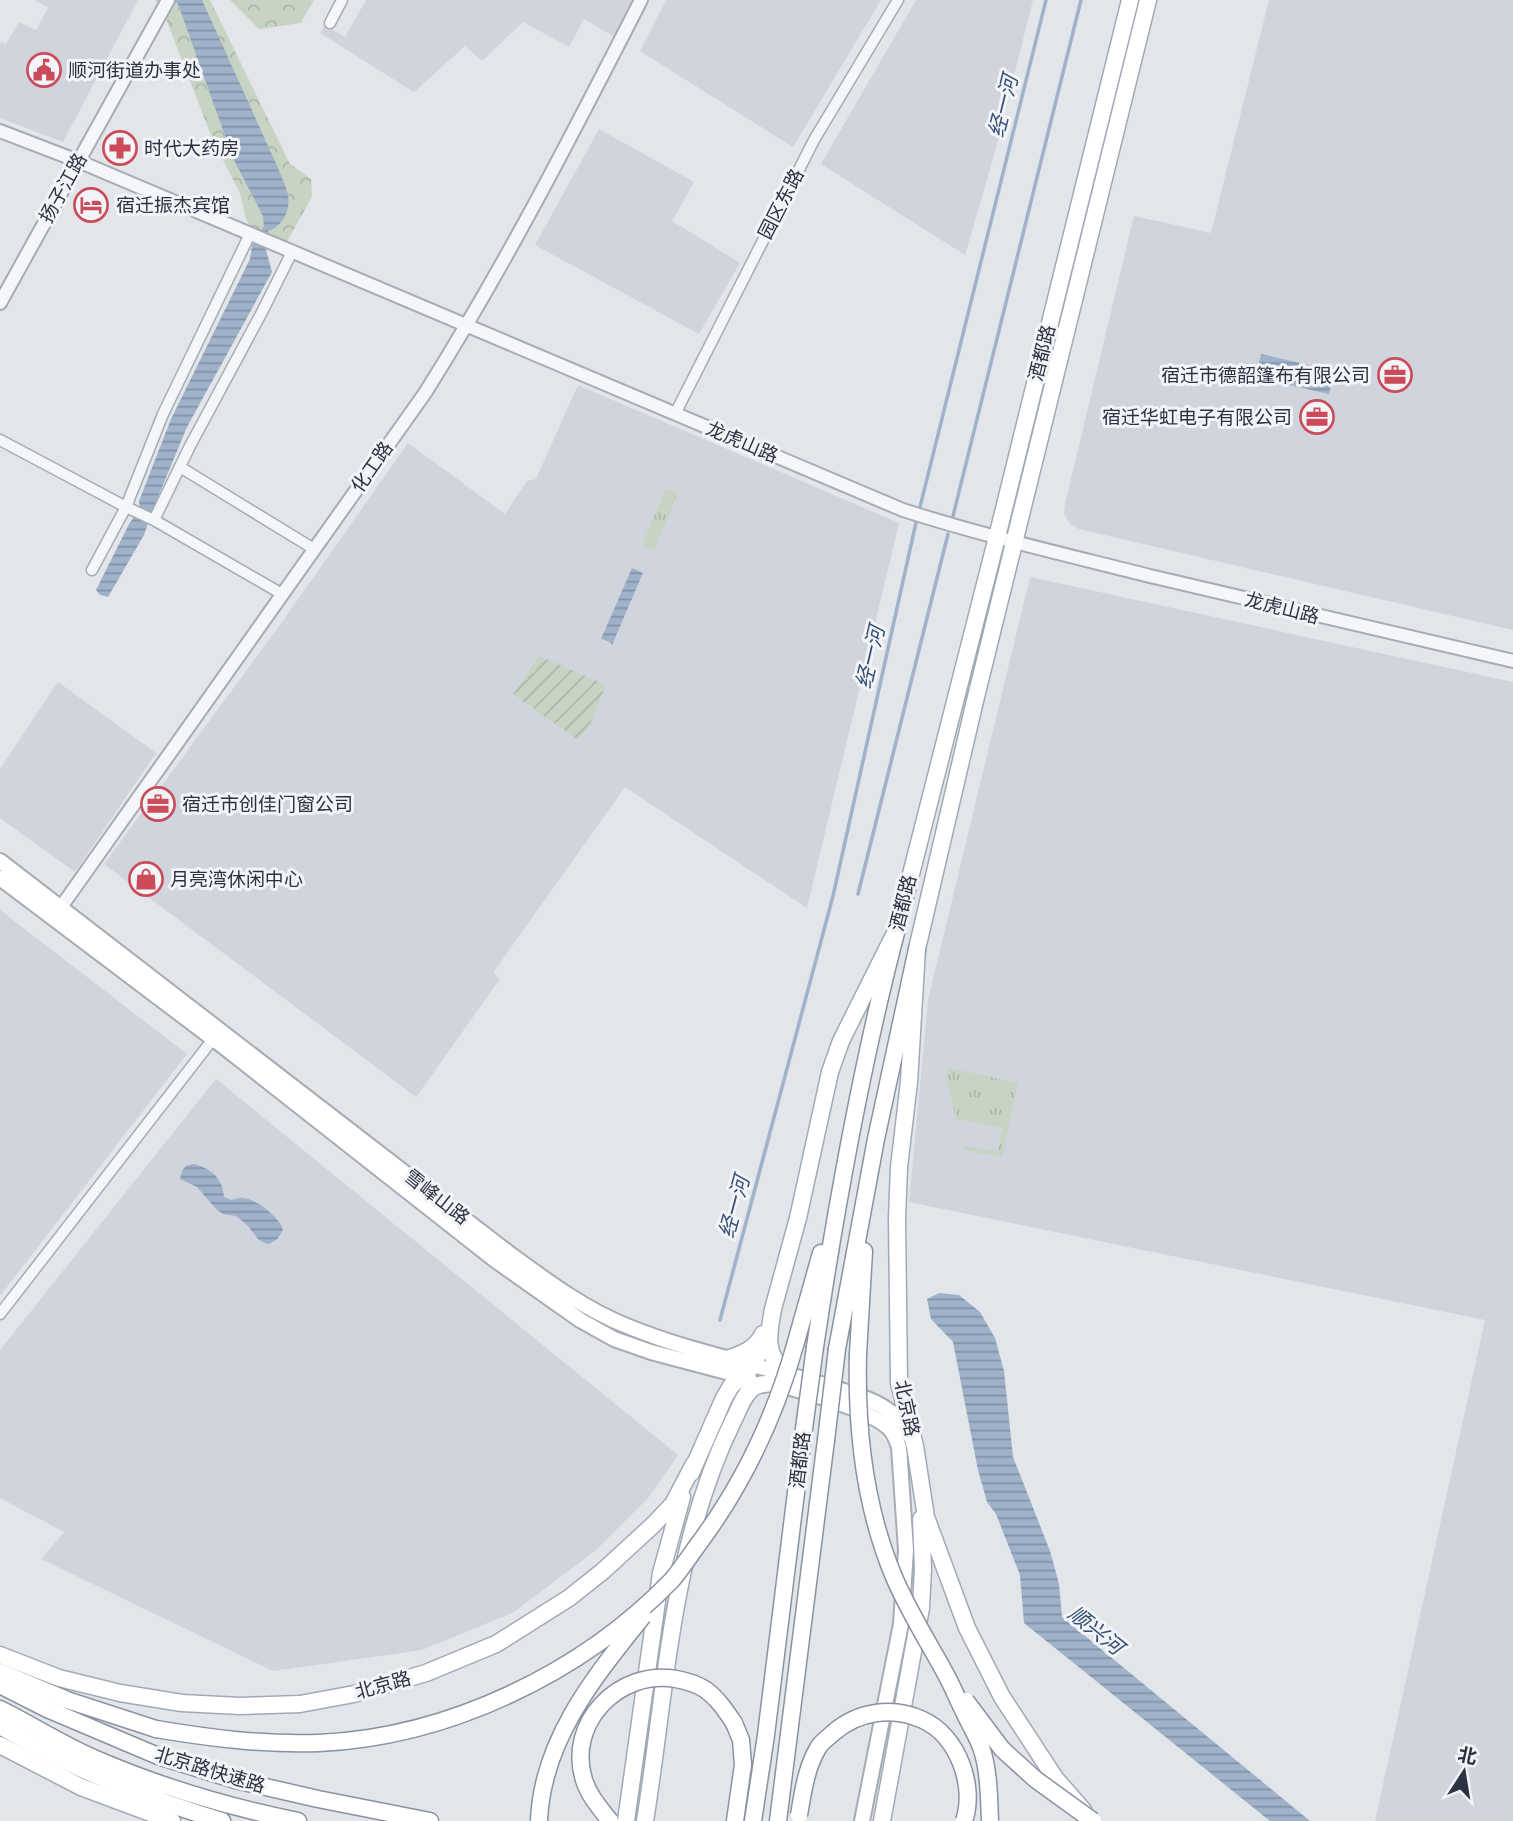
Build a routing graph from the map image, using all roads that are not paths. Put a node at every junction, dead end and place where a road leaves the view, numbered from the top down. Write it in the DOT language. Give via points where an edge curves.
graph roads {
  1 [pos="342,0"];
  2 [pos="641,0"];
  3 [pos="898,0"];
  4 [pos="1129,0"];
  5 [pos="1148,0"];
  6 [pos="166,2"];
  7 [pos="330,23"];
  8 [pos="0,131"];
  9 [pos="78,161"];
  10 [pos="250,234"];
  11 [pos="292,252"];
  12 [pos="0,303"];
  13 [pos="467,326"];
  14 [pos="675,414"];
  15 [pos="0,440"];
  16 [pos="180,467"];
  17 [pos="126,507"];
  18 [pos="154,520"];
  19 [pos="997,537"];
  20 [pos="1016,542"];
  21 [pos="314,549"];
  22 [pos="92,570"];
  23 [pos="282,594"];
  24 [pos="1513,661"];
  25 [pos="0,861"];
  26 [pos="0,878"];
  27 [pos="61,907"];
  28 [pos="897,929"];
  29 [pos="917,948"];
  30 [pos="213,1039"];
  31 [pos="846,1156"];
  32 [pos="869,1179"];
  33 [pos="773,1309"];
  34 [pos="0,1314"];
  35 [pos="725,1365"];
  36 [pos="754,1365"];
  37 [pos="741,1376"];
  38 [pos="776,1377"];
  39 [pos="899,1383"];
  40 [pos="895,1415"];
  41 [pos="875,1419"];
  42 [pos="915,1446"];
  43 [pos="694,1464"];
  44 [pos="920,1484"];
  45 [pos="673,1578"];
  46 [pos="0,1655"];
  47 [pos="0,1672"];
  48 [pos="945,1673"];
  49 [pos="0,1685"];
  50 [pos="0,1709"];
  51 [pos="0,1726"];
  52 [pos="0,1745"];
  53 [pos="798,1818"];
  54 [pos="172,1821"];
  55 [pos="222,1821"];
  56 [pos="298,1821"];
  57 [pos="430,1821"];
  58 [pos="539,1821"];
  59 [pos="610,1821"];
  60 [pos="626,1821"];
  61 [pos="645,1821"];
  62 [pos="735,1821"];
  63 [pos="752,1821"];
  64 [pos="778,1821"];
  65 [pos="862,1821"];
  66 [pos="882,1821"];
  67 [pos="964,1821"];
  68 [pos="990,1821"];
  69 [pos="1093,1821"];
  1 -- 7 [label="street"];
  2 -- 13 [label="street, 化工路"];
  3 -- 14 [label="street, 园区东路" via="814,140"];
  4 -- 19 [label="main road, 酒都路"];
  5 -- 20 [label="main road, 酒都路"];
  6 -- 9 [label="street, 扬子江路"];
  8 -- 9 [label="street, 龙虎山路"];
  9 -- 10 [label="street, 龙虎山路"];
  9 -- 12 [label="street, 扬子江路"];
  10 -- 11 [label="street, 龙虎山路"];
  10 -- 17 [label="street" via="163,414"];
  11 -- 13 [label="street, 龙虎山路"];
  11 -- 16 [label="street"];
  13 -- 14 [label="street, 龙虎山路"];
  13 -- 21 [label="street, 化工路"];
  14 -- 19 [label="street, 龙虎山路" via="903,510"];
  15 -- 17 [label="street"];
  16 -- 18 [label="street"];
  16 -- 21 [label="street"];
  17 -- 18 [label="street"];
  17 -- 22 [label="street"];
  18 -- 23 [label="street"];
  19 -- 20 [label="street, 龙虎山路"];
  19 -- 28 [label="main road, 酒都路"];
  20 -- 24 [label="street, 龙虎山路"];
  20 -- 29 [label="main road, 酒都路"];
  21 -- 23 [label="street, 化工路"];
  23 -- 27 [label="street, 化工路"];
  25 -- 27 [label="main road, 雪峰山路"];
  26 -- 30 [label="main road, 雪峰山路"];
  27 -- 35 [label="main road, 雪峰山路" via="561,1291 625,1326"];
  28 -- 31 [label="main road, 酒都路"];
  28 -- 33 [label="main road" via="830,1072"];
  29 -- 32 [label="main road, 酒都路"];
  29 -- 39 [label="main road, 北京路" via="899,1167"];
  30 -- 34 [label="street"];
  30 -- 35 [label="main road, 雪峰山路" via="495,1260 580,1320 651,1352"];
  31 -- 45 [label="main road, bridge" via="785,1381 765,1432 738,1485"];
  31 -- 63 [label="main road, 酒都路, bridge"];
  32 -- 48 [label="main road, bridge" via="857,1386 863,1461 894,1577"];
  32 -- 64 [label="main road, 酒都路, bridge" via="836,1349"];
  33 -- 35 [label="main road" via="759,1342"];
  33 -- 36 [label="main road"];
  33 -- 38 [label="main road" via="769,1341"];
  35 -- 36 [label="main road, 雪峰山路"];
  35 -- 37 [label="main road"];
  36 -- 37 [label="main road"];
  36 -- 38 [label="main road, 雪峰山路"];
  37 -- 38 [label="main road"];
  37 -- 43 [label="main road" via="724,1398"];
  38 -- 40 [label="main road, 雪峰山路" via="861,1396"];
  38 -- 41 [label="main road"];
  38 -- 61 [label="main road" via="746,1395 710,1474 689,1541 675,1603"];
  39 -- 40 [label="main road"];
  39 -- 42 [label="main road, 北京路"];
  40 -- 41 [label="main road"];
  40 -- 42 [label="main road, 雪峰山路"];
  41 -- 65 [label="main road" via="889,1429 899,1447 906,1550 901,1624"];
  42 -- 44 [label="main road, 北京路"];
  43 -- 46 [label="main road, 北京路" via="673,1504 660,1518 569,1598 496,1644 426,1673 354,1694 300,1704 182,1703 59,1678"];
  43 -- 60 [label="main road" via="662,1573"];
  44 -- 66 [label="main road" via="922,1608"];
  44 -- 69 [label="main road, 北京路" via="926,1517 967,1628 996,1685 1055,1778"];
  45 -- 47 [label="main road, bridge" via="630,1618 572,1661 517,1691 470,1712 369,1737 320,1743 199,1737 156,1729 67,1700"];
  45 -- 58 [label="main road, bridge" via="577,1703 556,1745"];
  48 -- 68 [label="main road, bridge" via="982,1749"];
  48 -- 69 [label="main road, bridge" via="1002,1749"];
  49 -- 57 [label="main road, 北京路快速路" via="158,1756 234,1780"];
  50 -- 56 [label="main road, 北京路快速路" via="93,1758 152,1782"];
  51 -- 55 [label="main road" via="98,1778"];
  52 -- 54 [label="main road" via="81,1787"];
  53 -- 67 [label="main road, bridge" via="819,1745 858,1716 892,1712 926,1720 957,1752 969,1795"];
  59 -- 62 [label="main road, bridge" via="594,1802 584,1779 581,1754 585,1733 593,1715 625,1686 666,1677 704,1689 734,1723 743,1765"];
}
